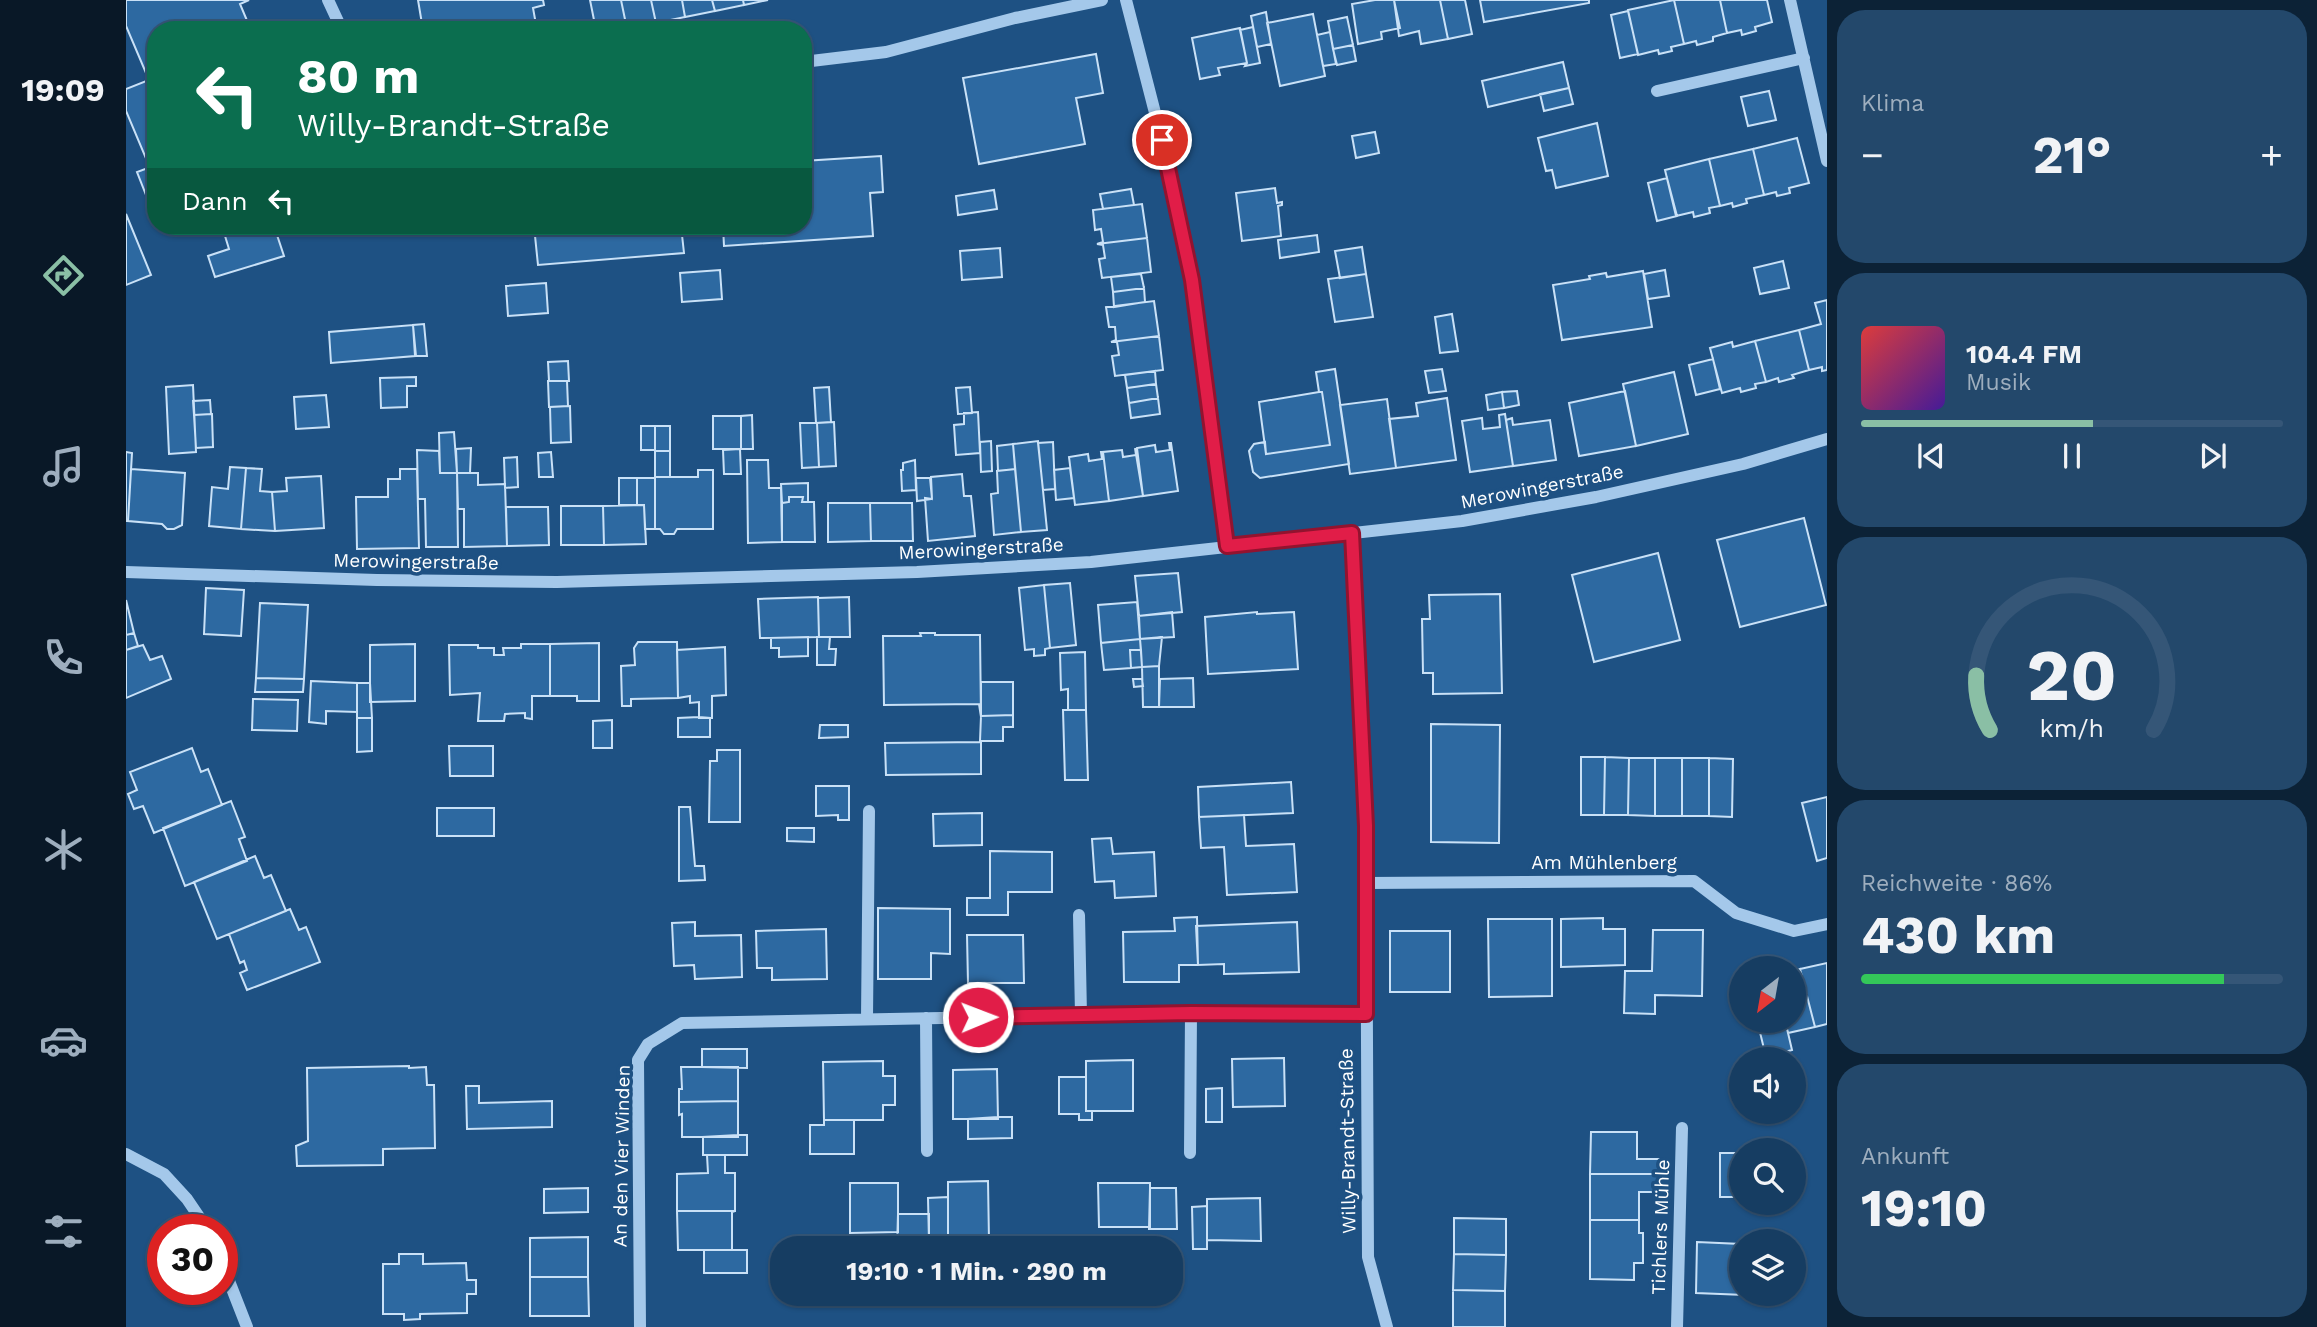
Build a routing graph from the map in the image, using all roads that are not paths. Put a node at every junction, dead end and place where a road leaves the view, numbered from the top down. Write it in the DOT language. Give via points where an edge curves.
graph roads {
  1 [pos="328,0"];
  2 [pos="1102,0"];
  3 [pos="1126,0"];
  4 [pos="1790,0"];
  5 [pos="338,21"];
  6 [pos="1804,58"];
  7 [pos="812,61"];
  8 [pos="1657,91"];
  9 [pos="1827,161"];
  10 [pos="1827,439"];
  11 [pos="1352,533"];
  12 [pos="1227,546"];
  13 [pos="126,572"];
  14 [pos="869,811"];
  15 [pos="1367,883"];
  16 [pos="1079,915"];
  17 [pos="1827,924"];
  18 [pos="1191,1013"];
  19 [pos="1366,1014"];
  20 [pos="1080,1015"];
  21 [pos="926,1018"];
  22 [pos="867,1019"];
  23 [pos="1682,1128"];
  24 [pos="927,1152"];
  25 [pos="1190,1153"];
  26 [pos="126,1154"];
  27 [pos="197,1214"];
  28 [pos="238,1304"];
  29 [pos="247,1327"];
  30 [pos="640,1327"];
  31 [pos="1387,1327"];
  32 [pos="1676,1327"];
  1 -- 5 [label="street"];
  2 -- 7 [label="street" via="886,52"];
  3 -- 12 [label="street" via="1192,280"];
  4 -- 6 [label="street"];
  6 -- 8 [label="street"];
  6 -- 9 [label="street"];
  10 -- 11 [label="street, Merowingerstraße" via="1743,464 1596,497 1462,521"];
  11 -- 12 [label="street, Merowingerstraße"];
  11 -- 15 [label="street, Willy-Brandt-Straße"];
  12 -- 13 [label="street, Merowingerstraße" via="1091,562 944,570 557,582"];
  14 -- 22 [label="street"];
  15 -- 17 [label="street, Am Mühlenberg" via="1694,881 1736,913 1794,932"];
  15 -- 19 [label="street, Willy-Brandt-Straße"];
  16 -- 20 [label="street"];
  18 -- 19 [label="street, An den Vier Winden"];
  18 -- 20 [label="street, An den Vier Winden"];
  18 -- 25 [label="street"];
  19 -- 31 [label="street, Willy-Brandt-Straße" via="1368,1257"];
  20 -- 21 [label="street, An den Vier Winden"];
  21 -- 22 [label="street, An den Vier Winden"];
  21 -- 24 [label="street"];
  22 -- 30 [label="street, An den Vier Winden" via="682,1023 648,1044 639,1060"];
  23 -- 32 [label="street, Tichlers Mühle"];
  26 -- 27 [label="street" via="164,1174"];
  28 -- 29 [label="street"];
}
